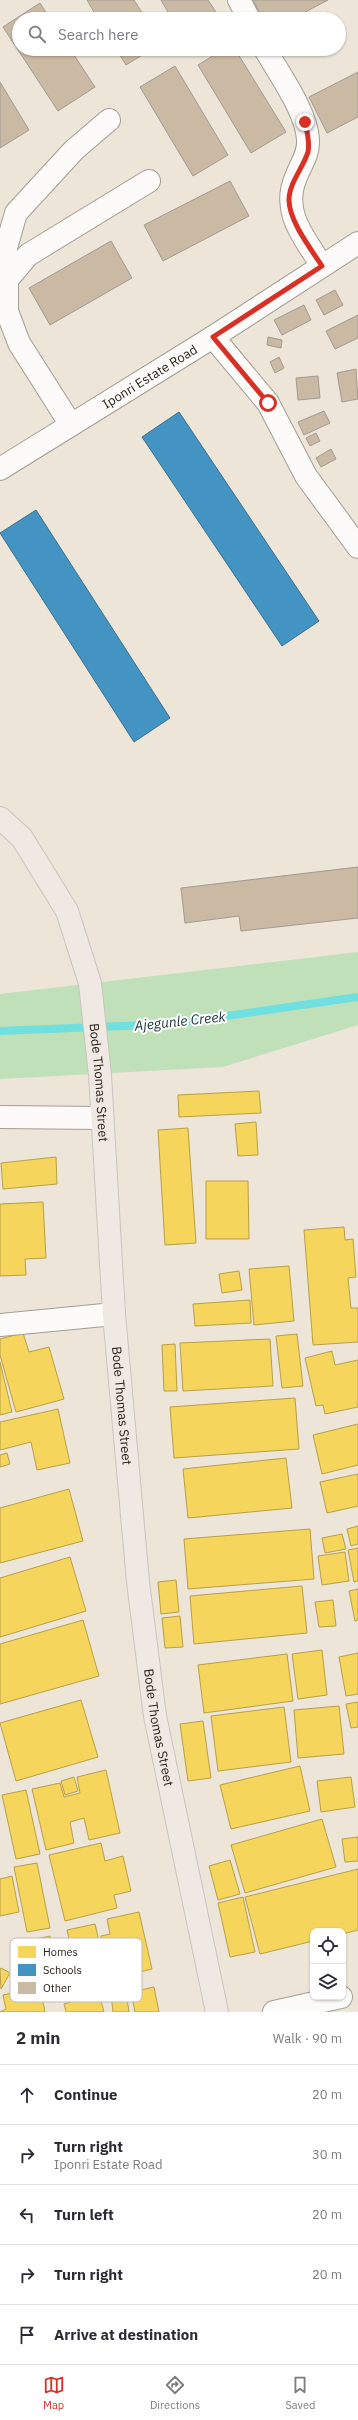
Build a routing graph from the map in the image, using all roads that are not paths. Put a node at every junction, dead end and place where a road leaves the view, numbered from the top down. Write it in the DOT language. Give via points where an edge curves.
graph roads {
  1 [pos="239,0"];
  2 [pos="245,12"];
  3 [pos="270,56"];
  4 [pos="109,120"];
  5 [pos="150,181"];
  6 [pos="358,243"];
  7 [pos="322,266"];
  8 [pos="7,280"];
  9 [pos="4,312"];
  10 [pos="213,337"];
  11 [pos="71,425"];
  12 [pos="0,469"];
  13 [pos="358,547"];
  14 [pos="0,818"];
  15 [pos="0,1117"];
  16 [pos="101,1118"];
  17 [pos="114,1314"];
  18 [pos="0,1324"];
  19 [pos="358,1993"];
  20 [pos="346,1996"];
  21 [pos="328,2000"];
  22 [pos="217,2012"];
  23 [pos="274,2012"];
  1 -- 2 [label="street"];
  3 -- 7 [label="street" via="305,122 308,152 295,178 289,201 297,226"];
  4 -- 8 [label="street" via="74,150 16,213 6,248"];
  5 -- 8 [label="street" via="28,255"];
  6 -- 7 [label="street, Iponri Estate Road"];
  7 -- 10 [label="street, Iponri Estate Road"];
  8 -- 9 [label="street"];
  9 -- 11 [label="street" via="19,342"];
  10 -- 11 [label="street, Iponri Estate Road"];
  10 -- 13 [label="street" via="268,403 306,476"];
  11 -- 12 [label="street, Iponri Estate Road"];
  14 -- 16 [label="main road, Bode Thomas Street" via="22,838 66,911 90,983 100,1075"];
  15 -- 16 [label="street"];
  16 -- 17 [label="main road, Bode Thomas Street"];
  17 -- 18 [label="street"];
  17 -- 22 [label="main road, Bode Thomas Street" via="138,1582 155,1716"];
  19 -- 20 [label="street"];
  21 -- 23 [label="street"];
}
